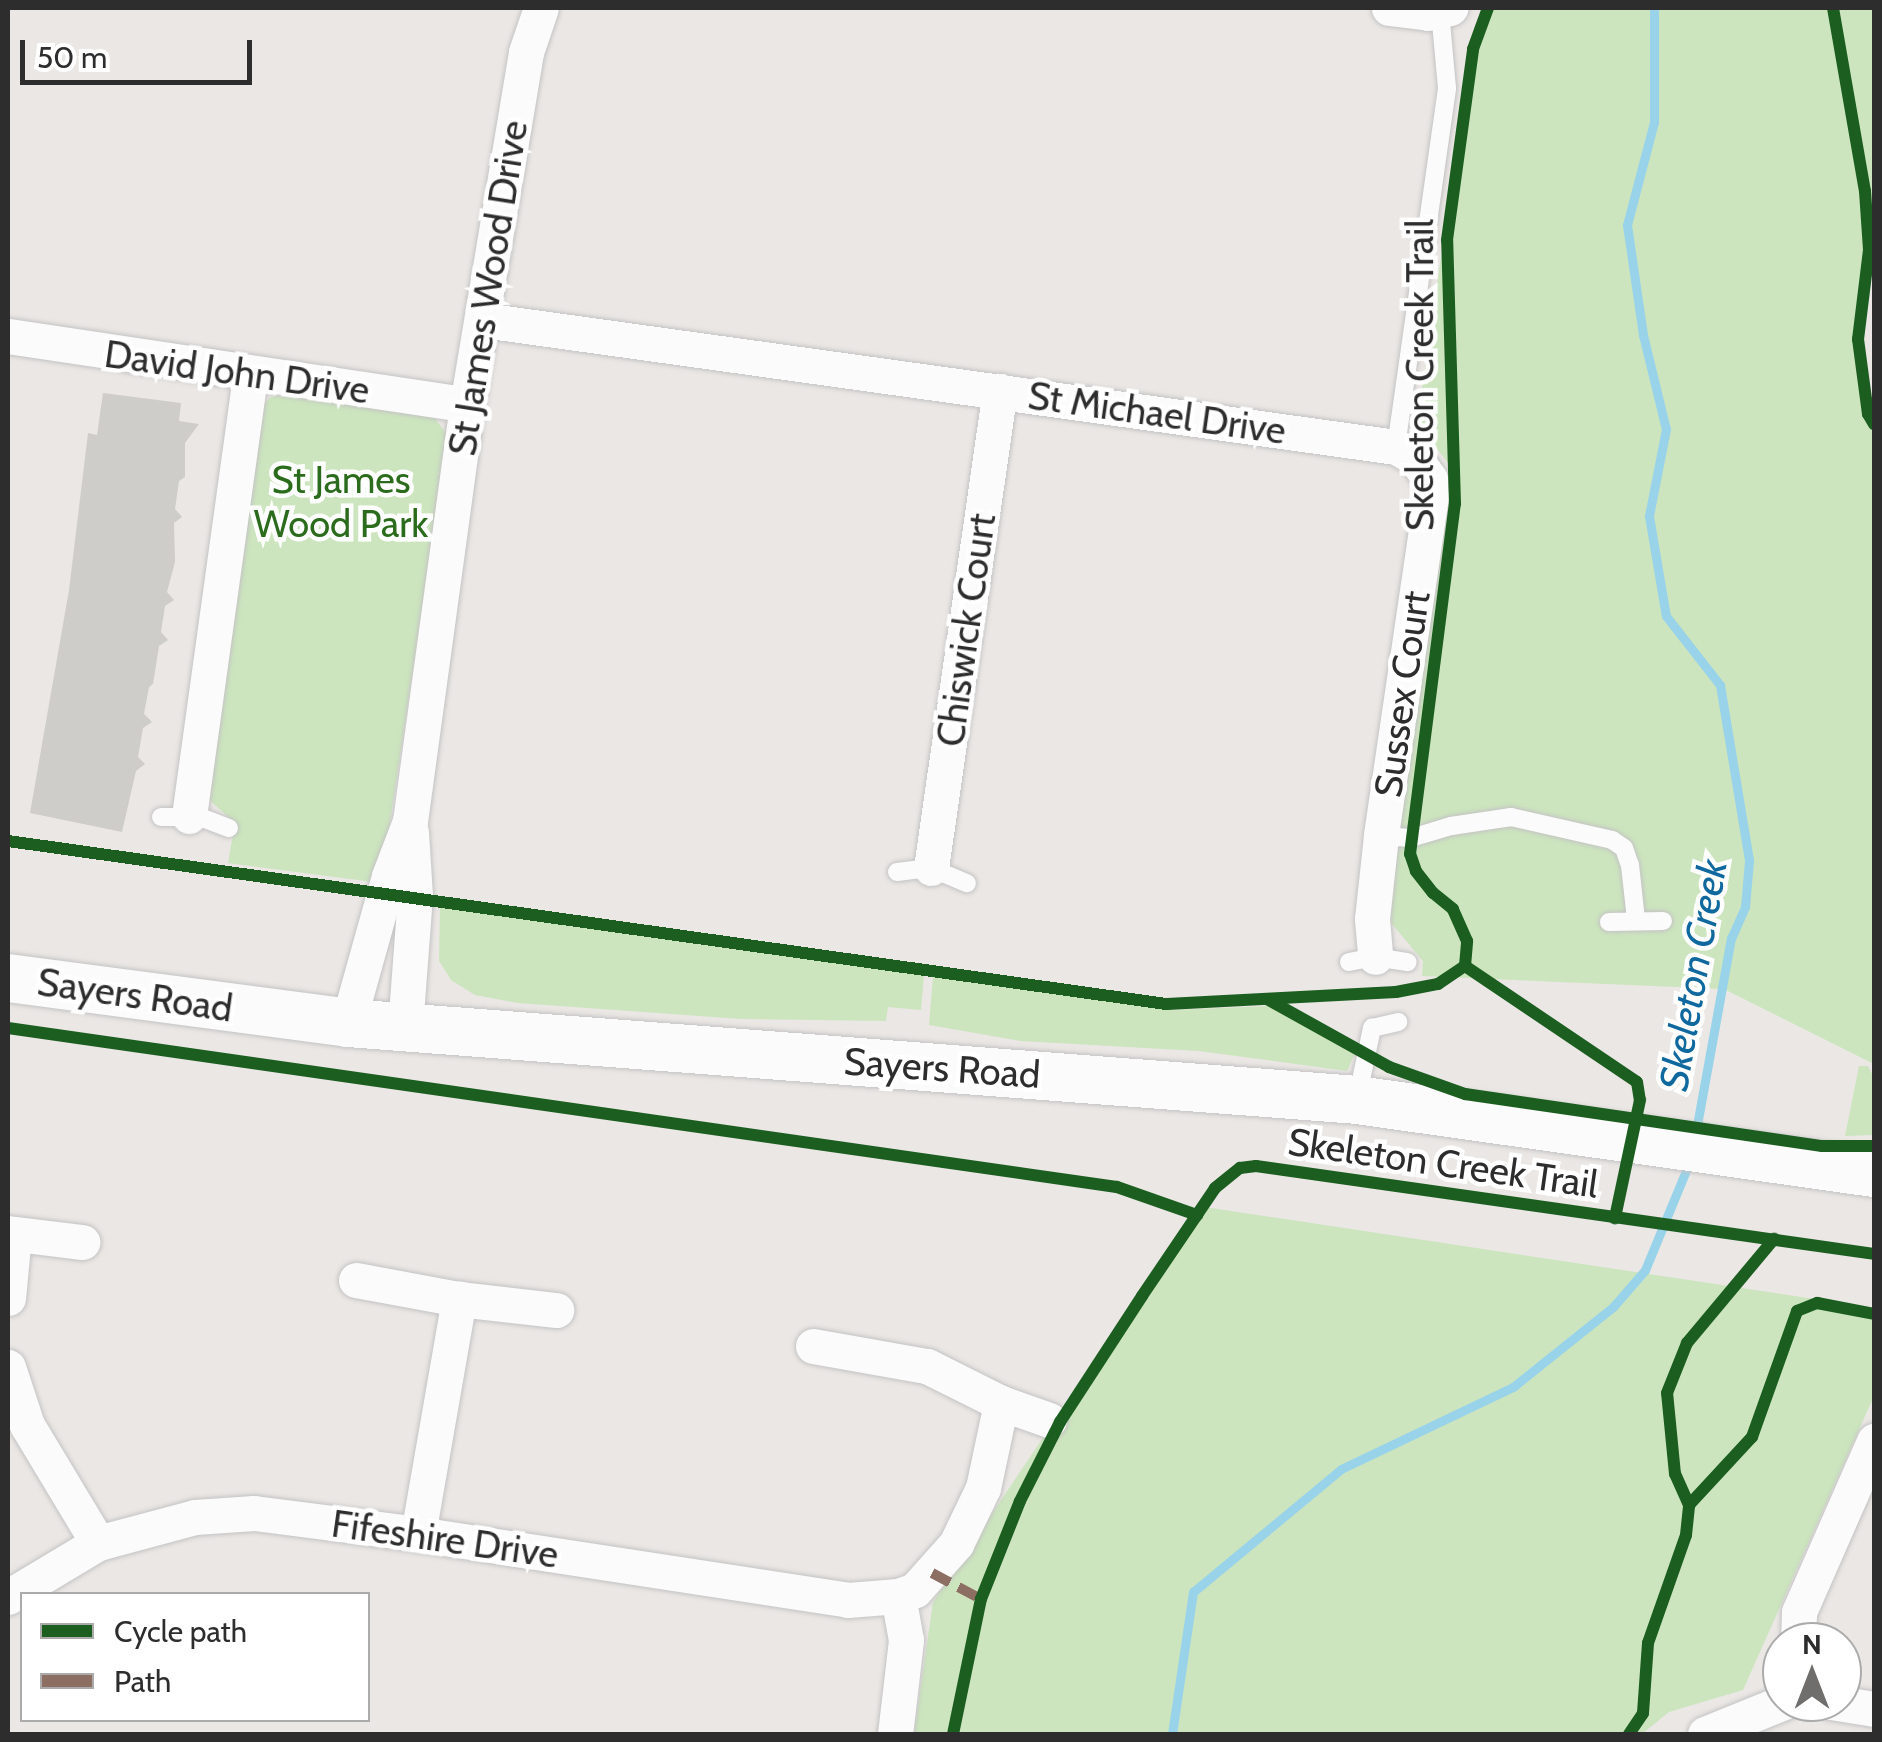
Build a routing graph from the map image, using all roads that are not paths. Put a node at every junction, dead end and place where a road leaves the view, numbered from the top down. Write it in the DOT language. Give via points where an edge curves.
graph roads {
  1 [pos="522,8"];
  2 [pos="541,8"];
  3 [pos="1389,8"];
  4 [pos="1445,9"];
  5 [pos="526,52"];
  6 [pos="483,320"];
  7 [pos="8,336"];
  8 [pos="250,374"];
  9 [pos="1000,391"];
  10 [pos="467,406"];
  11 [pos="1396,447"];
  12 [pos="175,816"];
  13 [pos="410,821"];
  14 [pos="229,828"];
  15 [pos="1381,836"];
  16 [pos="914,870"];
  17 [pos="967,883"];
  18 [pos="1636,919"];
  19 [pos="1663,921"];
  20 [pos="1610,922"];
  21 [pos="1377,960"];
  22 [pos="8,978"];
  23 [pos="1398,1022"];
  24 [pos="348,1023"];
  25 [pos="405,1028"];
  26 [pos="1357,1100"];
  27 [pos="1874,1173"];
  28 [pos="11,1234"];
  29 [pos="82,1242"];
  30 [pos="356,1280"];
  31 [pos="8,1298"];
  32 [pos="459,1299"];
  33 [pos="556,1310"];
  34 [pos="813,1346"];
  35 [pos="8,1367"];
  36 [pos="1001,1403"];
  37 [pos="1049,1420"];
  38 [pos="1874,1440"];
  39 [pos="418,1534"];
  40 [pos="98,1543"];
  41 [pos="898,1596"];
  42 [pos="8,1597"];
  43 [pos="1799,1622"];
  44 [pos="1762,1711"];
  45 [pos="895,1734"];
  46 [pos="1705,1734"];
  1 -- 5 [label="street, St James Wood Drive"];
  2 -- 5 [label="street, St James Wood Drive"];
  3 -- 4 [label="street"];
  4 -- 11 [label="lane" via="1448,88"];
  5 -- 6 [label="street, St James Wood Drive"];
  6 -- 9 [label="street, St Michael Drive"];
  6 -- 10 [label="street, St James Wood Drive"];
  7 -- 8 [label="street, David John Drive"];
  8 -- 10 [label="street, David John Drive"];
  8 -- 12 [label="street"];
  9 -- 11 [label="street, St Michael Drive"];
  9 -- 16 [label="street, Chiswick Court"];
  10 -- 13 [label="street, St James Wood Drive"];
  11 -- 15 [label="street, Sussex Court" via="1422,464 1431,496"];
  12 -- 14 [label="lane"];
  13 -- 24 [label="street, St James Wood Drive"];
  13 -- 25 [label="street, St James Wood Drive" via="414,896"];
  15 -- 18 [label="lane" via="1411,838 1512,817 1612,840 1624,848 1630,865"];
  15 -- 21 [label="street, Sussex Court" via="1372,919"];
  16 -- 17 [label="lane, Chiswick Court"];
  18 -- 19 [label="lane"];
  18 -- 20 [label="lane"];
  22 -- 24 [label="main road, Sayers Road"];
  23 -- 26 [label="lane" via="1372,1028"];
  24 -- 25 [label="main road, Sayers Road"];
  25 -- 26 [label="main road, Sayers Road"];
  26 -- 27 [label="main road, Sayers Road"];
  28 -- 29 [label="street"];
  28 -- 31 [label="street"];
  30 -- 32 [label="street"];
  32 -- 33 [label="street"];
  32 -- 39 [label="street"];
  34 -- 36 [label="street" via="927,1366"];
  35 -- 40 [label="street" via="27,1426"];
  36 -- 37 [label="street"];
  36 -- 41 [label="street" via="983,1488 956,1544 914,1590"];
  38 -- 43 [label="street"];
  39 -- 40 [label="street, Fifeshire Drive" via="254,1513 195,1517"];
  39 -- 41 [label="street, Fifeshire Drive" via="848,1600"];
  40 -- 42 [label="street, Fifeshire Drive"];
  41 -- 45 [label="street" via="906,1640"];
  44 -- 46 [label="street"];
}
